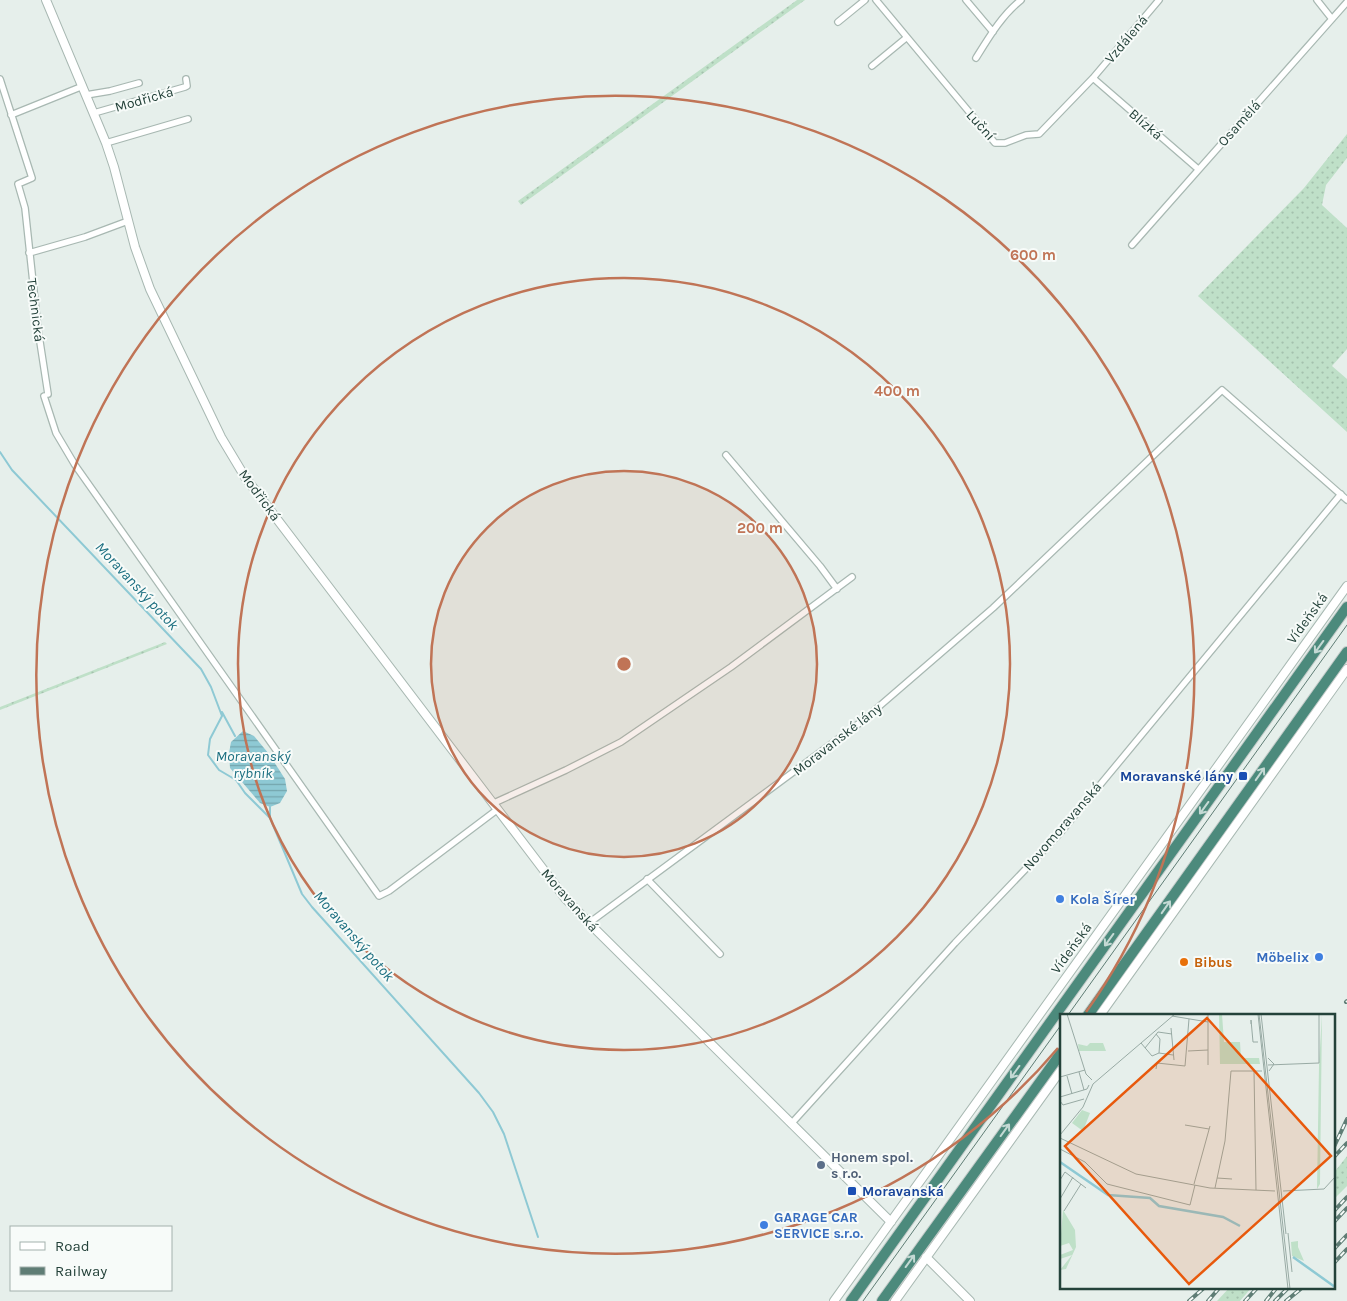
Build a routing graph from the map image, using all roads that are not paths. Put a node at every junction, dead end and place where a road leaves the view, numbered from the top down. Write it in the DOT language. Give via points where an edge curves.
graph roads {
  1 [pos="46,0"];
  2 [pos="865,0"];
  3 [pos="876,0"];
  4 [pos="966,0"];
  5 [pos="1021,0"];
  6 [pos="1159,0"];
  7 [pos="1317,0"];
  8 [pos="1347,2"];
  9 [pos="1332,19"];
  10 [pos="838,22"];
  11 [pos="993,32"];
  12 [pos="906,38"];
  13 [pos="976,58"];
  14 [pos="872,66"];
  15 [pos="1093,78"];
  16 [pos="0,79"];
  17 [pos="186,79"];
  18 [pos="139,83"];
  19 [pos="83,86"];
  20 [pos="86,95"];
  21 [pos="94,113"];
  22 [pos="11,115"];
  23 [pos="188,118"];
  24 [pos="106,143"];
  25 [pos="1198,169"];
  26 [pos="128,221"];
  27 [pos="1132,245"];
  28 [pos="29,253"];
  29 [pos="726,454"];
  30 [pos="1340,494"];
  31 [pos="1347,500"];
  32 [pos="852,577"];
  33 [pos="1347,586"];
  34 [pos="837,589"];
  35 [pos="1347,607"];
  36 [pos="1347,652"];
  37 [pos="1347,669"];
  38 [pos="496,806"];
  39 [pos="647,880"];
  40 [pos="589,924"];
  41 [pos="1138,946"];
  42 [pos="720,954"];
  43 [pos="1089,1014"];
  44 [pos="1095,1014"];
  45 [pos="1101,1014"];
  46 [pos="1060,1054"];
  47 [pos="1060,1071"];
  48 [pos="792,1124"];
  49 [pos="891,1222"];
  50 [pos="926,1258"];
  51 [pos="834,1301"];
  52 [pos="851,1301"];
  53 [pos="882,1301"];
  54 [pos="895,1301"];
  55 [pos="970,1301"];
  1 -- 19 [label="street, Modřická"];
  2 -- 10 [label="street"];
  3 -- 12 [label="street, Luční"];
  4 -- 11 [label="street"];
  5 -- 11 [label="street"];
  6 -- 15 [label="street, Vzdálená"];
  7 -- 9 [label="street"];
  8 -- 9 [label="street, Osamělá"];
  9 -- 25 [label="street, Osamělá"];
  11 -- 13 [label="street"];
  12 -- 14 [label="street"];
  12 -- 15 [label="street, Luční" via="995,143 1040,134"];
  15 -- 25 [label="street, Blízká"];
  16 -- 22 [label="street"];
  17 -- 21 [label="street, Modřická" via="185,87"];
  18 -- 20 [label="street, Modřická"];
  19 -- 20 [label="street, Modřická"];
  19 -- 22 [label="street"];
  20 -- 21 [label="street, Modřická"];
  21 -- 24 [label="street, Modřická"];
  22 -- 28 [label="street, Technická" via="32,178 18,184 25,208"];
  23 -- 24 [label="street"];
  24 -- 26 [label="street, Modřická"];
  25 -- 27 [label="street, Osamělá"];
  26 -- 28 [label="street"];
  26 -- 38 [label="street, Modřická" via="150,289 221,437 245,477"];
  28 -- 38 [label="street, Technická" via="46,395 56,433 75,465 379,896 423,866"];
  29 -- 34 [label="street"];
  30 -- 31 [label="street, Moravanské lány"];
  30 -- 39 [label="street, Moravanské lány" via="1222,390 993,608 861,722"];
  30 -- 48 [label="street, Novomoravanská" via="1061,832 953,945"];
  32 -- 34 [label="street"];
  33 -- 49 [label="street, Vídeňská"];
  34 -- 38 [label="street" via="621,742"];
  35 -- 52 [label="highway, Vídeňská, one-way"];
  41 -- 36 [label="highway, one-way"];
  37 -- 45 [label="street"];
  38 -- 40 [label="street, Moravanská" via="565,898"];
  39 -- 40 [label="street, Moravanské lány"];
  39 -- 42 [label="street"];
  40 -- 48 [label="street, Moravanská"];
  41 -- 43 [label="highway"];
  41 -- 44 [label="highway"];
  53 -- 46 [label="highway, one-way"];
  47 -- 50 [label="street"];
  48 -- 49 [label="street, Moravanská"];
  49 -- 51 [label="street, Vídeňská"];
  50 -- 54 [label="street"];
  50 -- 55 [label="street"];
}
